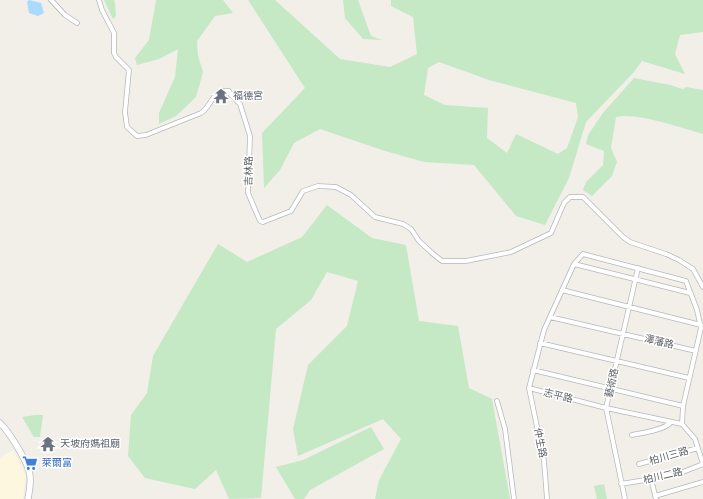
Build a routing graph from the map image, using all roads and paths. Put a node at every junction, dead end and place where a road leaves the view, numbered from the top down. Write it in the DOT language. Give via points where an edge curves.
graph roads {
  1 [pos="51,0"];
  2 [pos="99,0"];
  3 [pos="77,23"];
  4 [pos="574,264"];
  5 [pos="638,268"];
  6 [pos="635,280"];
  7 [pos="703,287"];
  8 [pos="562,290"];
  9 [pos="690,293"];
  10 [pos="629,307"];
  11 [pos="550,317"];
  12 [pos="701,325"];
  13 [pos="622,334"];
  14 [pos="540,343"];
  15 [pos="696,351"];
  16 [pos="616,361"];
  17 [pos="533,370"];
  18 [pos="689,378"];
  19 [pos="529,388"];
  20 [pos="610,388"];
  21 [pos="497,401"];
  22 [pos="683,406"];
  23 [pos="606,408"];
  24 [pos="671,422"];
  25 [pos="0,423"];
  26 [pos="682,424"];
  27 [pos="632,435"];
  28 [pos="698,448"];
  29 [pos="639,464"];
  30 [pos="703,464"];
  31 [pos="651,480"];
  32 [pos="703,482"];
  33 [pos="621,484"];
  34 [pos="656,498"];
  35 [pos="28,499"];
  36 [pos="514,499"];
  37 [pos="547,499"];
  38 [pos="624,499"];
  1 -- 3 [label="street" via="65,16"];
  2 -- 7 [label="street, 吉林路" via="114,33 116,57 129,70 125,112 127,127 137,136 146,135 201,113 218,91 223,89 229,91 240,104 250,136 248,194 260,221 290,211 303,191 318,186 336,187 351,195 375,217 403,224 411,229 419,242 442,261 466,261 511,252 551,233 564,203 570,197 580,196 630,242 666,254 693,269"];
  4 -- 5 [label="street" via="583,254"];
  4 -- 6 [label="street"];
  4 -- 8 [label="street"];
  5 -- 6 [label="street, 藝術路"];
  5 -- 9 [label="street" via="686,281"];
  6 -- 9 [label="street"];
  6 -- 10 [label="street, 藝術路"];
  8 -- 10 [label="street"];
  8 -- 11 [label="street"];
  9 -- 12 [label="street"];
  10 -- 12 [label="street"];
  10 -- 13 [label="street, 藝術路"];
  11 -- 13 [label="street"];
  11 -- 14 [label="street"];
  12 -- 15 [label="street"];
  13 -- 15 [label="street, 澤藩路"];
  13 -- 16 [label="street, 藝術路"];
  14 -- 16 [label="street"];
  14 -- 17 [label="street"];
  15 -- 18 [label="street"];
  16 -- 18 [label="street"];
  16 -- 20 [label="street, 藝術路"];
  17 -- 19 [label="street"];
  17 -- 20 [label="street, 志平路"];
  18 -- 22 [label="street"];
  19 -- 23 [label="street, 志平路"];
  19 -- 37 [label="street, 仲生路" via="544,461"];
  20 -- 22 [label="street"];
  20 -- 23 [label="street, 藝術路"];
  21 -- 36 [label="street" via="505,429"];
  22 -- 26 [label="street"];
  23 -- 24 [label="street"];
  23 -- 33 [label="street, 藝術路"];
  24 -- 26 [label="street"];
  24 -- 27 [label="street" via="659,429"];
  25 -- 35 [label="street" via="24,459 30,476"];
  26 -- 28 [label="street, 柏川三路" via="695,439"];
  28 -- 29 [label="street, 柏川三路"];
  28 -- 30 [label="street, 柏川三路"];
  30 -- 31 [label="street, 柏川二路"];
  31 -- 33 [label="street, 柏川二路"];
  31 -- 34 [label="street"];
  32 -- 34 [label="street"];
  33 -- 38 [label="street, 藝術路"];
}
